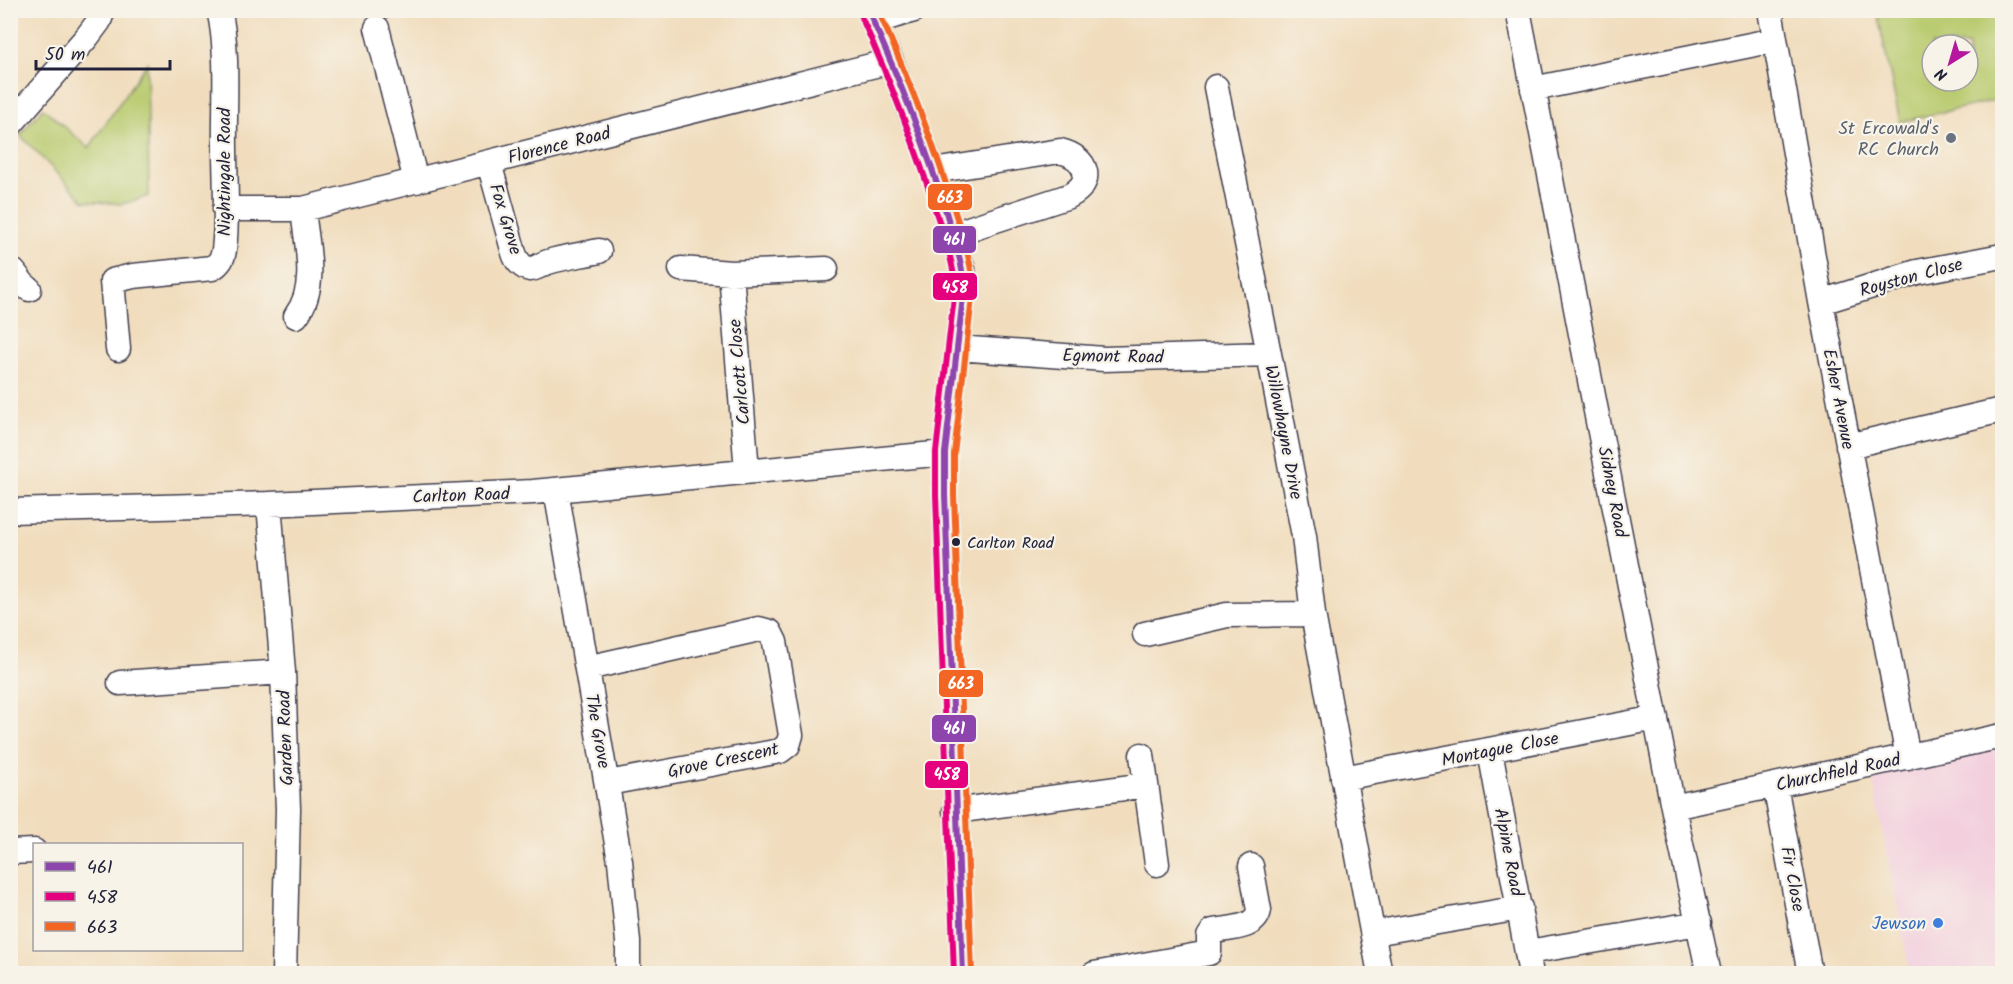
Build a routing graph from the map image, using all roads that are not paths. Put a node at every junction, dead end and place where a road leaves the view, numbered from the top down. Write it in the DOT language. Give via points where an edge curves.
graph roads {
  1 [pos="103,10"];
  2 [pos="219,10"];
  3 [pos="915,10"];
  4 [pos="1518,10"];
  5 [pos="1770,10"];
  6 [pos="870,16"];
  7 [pos="377,28"];
  8 [pos="1775,40"];
  9 [pos="891,61"];
  10 [pos="1216,87"];
  11 [pos="1533,89"];
  12 [pos="10,125"];
  13 [pos="489,163"];
  14 [pos="933,171"];
  15 [pos="416,181"];
  16 [pos="225,209"];
  17 [pos="303,209"];
  18 [pos="953,234"];
  19 [pos="599,251"];
  20 [pos="2002,256"];
  21 [pos="681,269"];
  22 [pos="826,269"];
  23 [pos="731,273"];
  24 [pos="1821,302"];
  25 [pos="296,316"];
  26 [pos="957,348"];
  27 [pos="118,349"];
  28 [pos="1269,354"];
  29 [pos="2002,410"];
  30 [pos="1848,446"];
  31 [pos="945,453"];
  32 [pos="747,471"];
  33 [pos="556,490"];
  34 [pos="269,504"];
  35 [pos="10,511"];
  36 [pos="1313,614"];
  37 [pos="1145,634"];
  38 [pos="587,668"];
  39 [pos="283,672"];
  40 [pos="120,683"];
  41 [pos="1656,718"];
  42 [pos="2002,736"];
  43 [pos="1490,751"];
  44 [pos="1142,755"];
  45 [pos="1908,757"];
  46 [pos="1343,778"];
  47 [pos="608,783"];
  48 [pos="1146,785"];
  49 [pos="1775,785"];
  50 [pos="1673,807"];
  51 [pos="955,811"];
  52 [pos="33,850"];
  53 [pos="10,852"];
  54 [pos="1157,864"];
  55 [pos="1251,866"];
  56 [pos="1520,908"];
  57 [pos="1699,923"];
  58 [pos="1374,933"];
  59 [pos="1530,963"];
  60 [pos="284,974"];
  61 [pos="628,974"];
  62 [pos="963,974"];
  63 [pos="1094,974"];
  64 [pos="1380,974"];
  65 [pos="1709,974"];
  66 [pos="1810,974"];
  1 -- 12 [label="street" via="87,37"];
  2 -- 16 [label="street, Nightingale Road" via="224,57"];
  3 -- 6 [label="street"];
  4 -- 11 [label="street, Sidney Road"];
  5 -- 8 [label="street, Esher Avenue"];
  6 -- 9 [label="street"];
  7 -- 15 [label="street"];
  8 -- 11 [label="street"];
  8 -- 24 [label="street, Esher Avenue"];
  9 -- 13 [label="street, Florence Road"];
  9 -- 14 [label="street"];
  10 -- 28 [label="street, Willowhayne Drive"];
  11 -- 41 [label="street, Sidney Road"];
  13 -- 15 [label="street, Florence Road"];
  13 -- 19 [label="street, Fox Grove" via="516,259 525,267 537,268"];
  14 -- 18 [label="street"];
  14 -- 18 [label="street" via="1060,151 1075,157 1086,171 1081,186 1069,196"];
  15 -- 17 [label="street, Florence Road"];
  16 -- 17 [label="street, Florence Road"];
  16 -- 27 [label="street, Nightingale Road" via="224,250 218,265 112,281"];
  17 -- 25 [label="street" via="309,288"];
  18 -- 26 [label="street" via="964,288"];
  20 -- 24 [label="street, Royston Close" via="1917,272"];
  21 -- 23 [label="street"];
  22 -- 23 [label="street"];
  23 -- 32 [label="street, Carlcott Close"];
  24 -- 30 [label="street, Esher Avenue"];
  26 -- 28 [label="street, Egmont Road" via="1104,359"];
  26 -- 31 [label="street"];
  28 -- 36 [label="street, Willowhayne Drive" via="1304,536"];
  29 -- 30 [label="street"];
  30 -- 45 [label="street, Esher Avenue"];
  31 -- 32 [label="street, Carlton Road"];
  31 -- 51 [label="street"];
  32 -- 33 [label="street, Carlton Road"];
  33 -- 34 [label="street, Carlton Road"];
  33 -- 38 [label="street, The Grove"];
  34 -- 35 [label="street, Carlton Road"];
  34 -- 39 [label="street, Garden Road"];
  36 -- 37 [label="street" via="1227,615"];
  36 -- 46 [label="street, Willowhayne Drive"];
  38 -- 47 [label="street, The Grove"];
  38 -- 47 [label="street, Grove Crescent" via="759,629 770,633 775,642 791,735 788,745 780,751"];
  39 -- 40 [label="street"];
  39 -- 60 [label="street, Garden Road" via="288,809"];
  41 -- 43 [label="street, Montague Close"];
  41 -- 50 [label="street, Sidney Road"];
  42 -- 45 [label="street, Churchfield Road"];
  43 -- 46 [label="street, Montague Close"];
  43 -- 56 [label="street, Alpine Road"];
  44 -- 48 [label="street"];
  45 -- 49 [label="street, Churchfield Road"];
  46 -- 58 [label="street, Willowhayne Drive"];
  47 -- 61 [label="street, The Grove" via="625,902"];
  48 -- 51 [label="street"];
  48 -- 54 [label="street"];
  49 -- 50 [label="street, Churchfield Road"];
  49 -- 66 [label="street, Fir Close"];
  50 -- 57 [label="street, Sidney Road"];
  51 -- 62 [label="street"];
  52 -- 53 [label="street"];
  55 -- 63 [label="street" via="1258,916 1251,923 1213,931 1209,953"];
  56 -- 58 [label="street"];
  56 -- 59 [label="street, Alpine Road"];
  57 -- 59 [label="street, Alpine Road"];
  57 -- 65 [label="street, Sidney Road"];
  58 -- 64 [label="street, Willowhayne Drive"];
}
